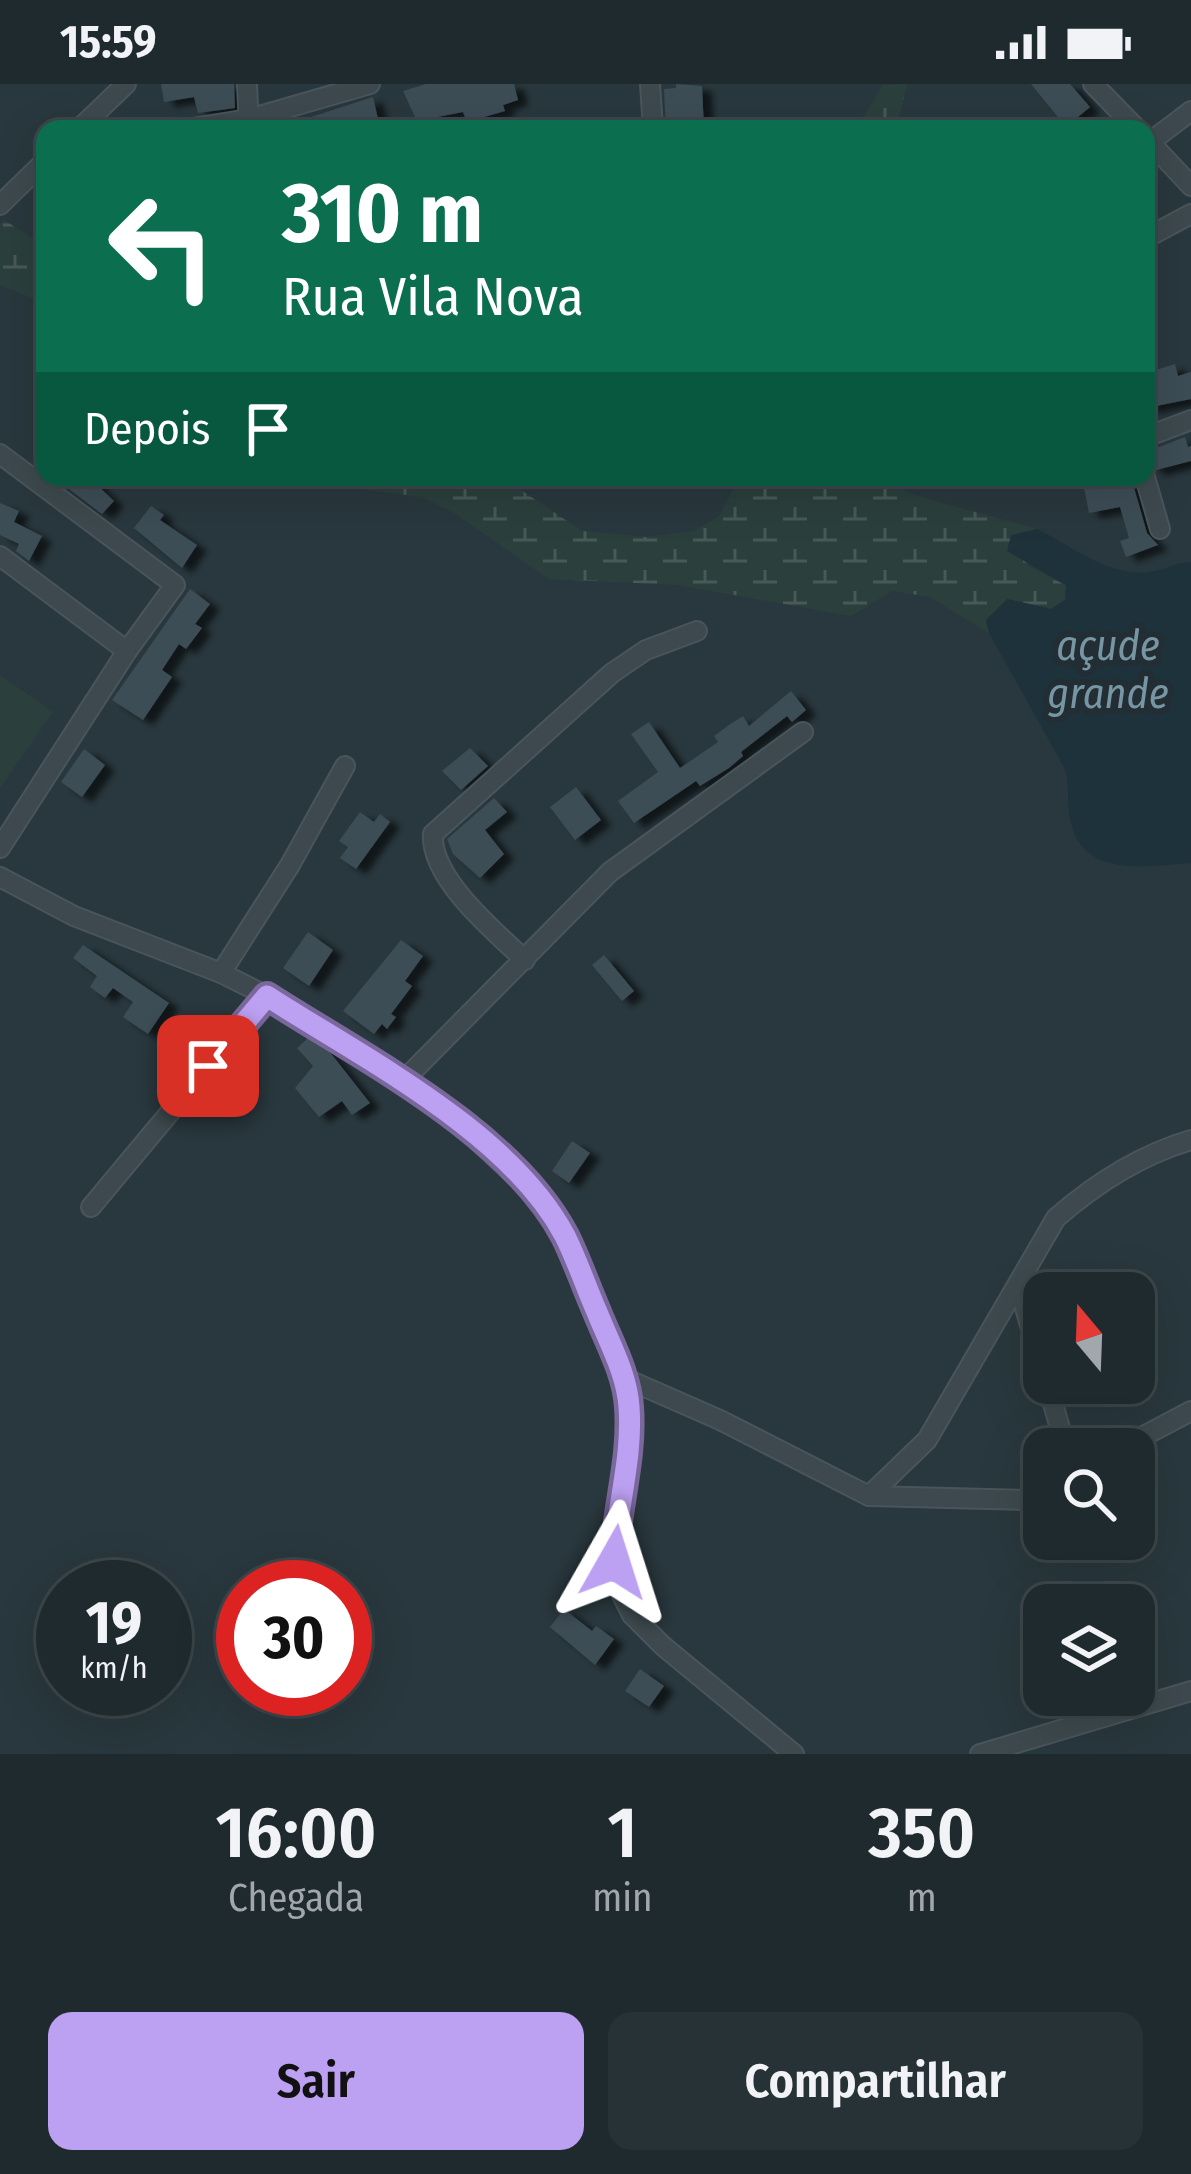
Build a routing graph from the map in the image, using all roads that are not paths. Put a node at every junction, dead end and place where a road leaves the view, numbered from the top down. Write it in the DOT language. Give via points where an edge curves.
graph roads {
  1 [pos="126,84"];
  2 [pos="248,84"];
  3 [pos="370,84"];
  4 [pos="650,84"];
  5 [pos="1093,84"];
  6 [pos="1191,111"];
  7 [pos="88,120"];
  8 [pos="249,120"];
  9 [pos="261,120"];
  10 [pos="652,120"];
  11 [pos="1128,120"];
  12 [pos="1155,130"];
  13 [pos="1155,148"];
  14 [pos="36,170"];
  15 [pos="1191,186"];
  16 [pos="0,205"];
  17 [pos="1191,214"];
  18 [pos="1155,233"];
  19 [pos="1191,420"];
  20 [pos="1155,434"];
  21 [pos="0,454"];
  22 [pos="36,480"];
  23 [pos="44,486"];
  24 [pos="1147,486"];
  25 [pos="1160,529"];
  26 [pos="0,556"];
  27 [pos="697,632"];
  28 [pos="128,650"];
  29 [pos="803,732"];
  30 [pos="345,766"];
  31 [pos="0,848"];
  32 [pos="0,877"];
  33 [pos="525,960"];
  34 [pos="221,973"];
  35 [pos="267,996"];
  36 [pos="403,1081"];
  37 [pos="1191,1140"];
  38 [pos="91,1207"];
  39 [pos="1018,1284"];
  40 [pos="1023,1301"];
  41 [pos="622,1377"];
  42 [pos="1191,1411"];
  43 [pos="1155,1430"];
  44 [pos="869,1496"];
  45 [pos="1023,1500"];
  46 [pos="1191,1691"];
  47 [pos="794,1754"];
  48 [pos="980,1754"];
  1 -- 7 [label="street"];
  2 -- 8 [label="street"];
  3 -- 9 [label="street"];
  4 -- 10 [label="street"];
  5 -- 11 [label="street"];
  6 -- 12 [label="street"];
  13 -- 15 [label="street"];
  14 -- 16 [label="street"];
  17 -- 18 [label="street"];
  19 -- 20 [label="street"];
  21 -- 22 [label="street"];
  23 -- 28 [label="street" via="173,580"];
  24 -- 25 [label="street"];
  26 -- 28 [label="street"];
  27 -- 33 [label="street" via="612,673 434,834 435,851 464,899"];
  28 -- 31 [label="street"];
  29 -- 33 [label="street" via="610,872"];
  30 -- 34 [label="street"];
  32 -- 34 [label="street" via="74,916"];
  33 -- 36 [label="street"];
  34 -- 35 [label="street"];
  35 -- 36 [label="street"];
  35 -- 38 [label="street"];
  36 -- 41 [label="street" via="472,1132 540,1199 564,1235"];
  37 -- 39 [label="street" via="1086,1192 1056,1218"];
  39 -- 40 [label="street"];
  39 -- 44 [label="street" via="927,1440"];
  41 -- 44 [label="street"];
  41 -- 47 [label="street" via="631,1444 615,1534 621,1593 663,1646"];
  42 -- 43 [label="street"];
  44 -- 45 [label="street"];
  46 -- 48 [label="street"];
}
